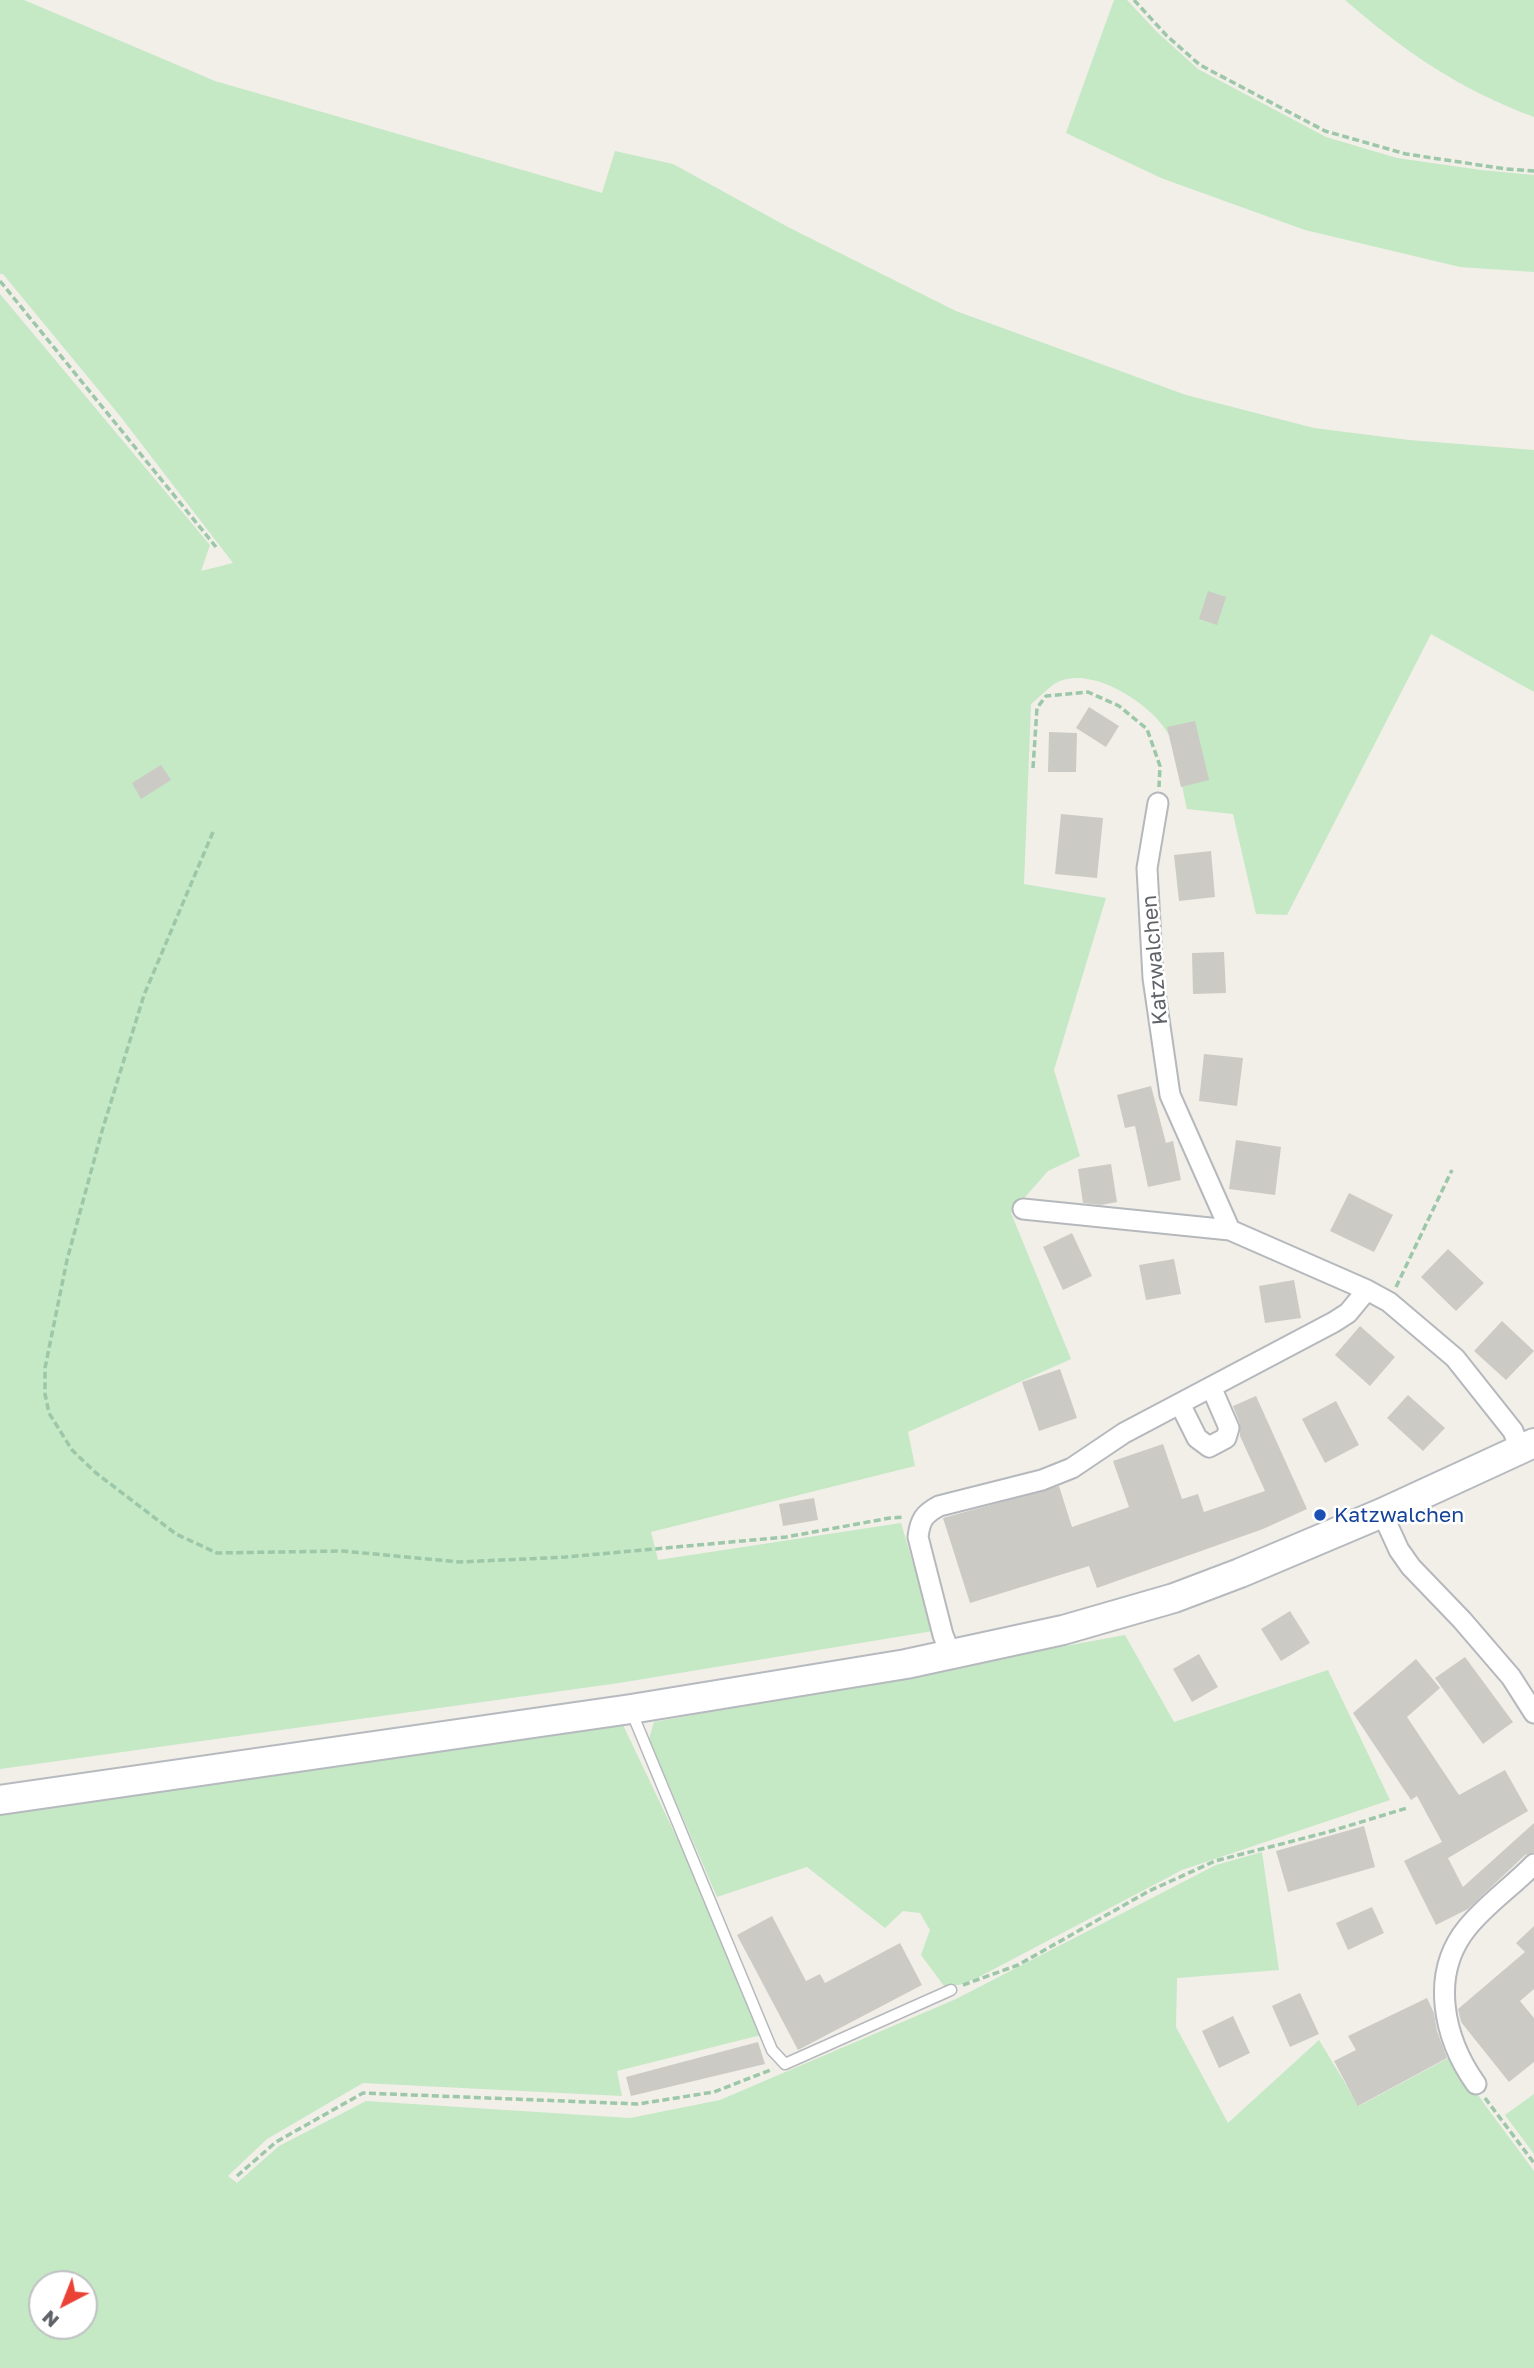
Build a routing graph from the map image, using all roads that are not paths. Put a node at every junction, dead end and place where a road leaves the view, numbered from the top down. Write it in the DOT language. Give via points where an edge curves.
graph roads {
  1 [pos="1158,803"];
  2 [pos="1023,1209"];
  3 [pos="1230,1230"];
  4 [pos="1367,1290"];
  5 [pos="1212,1389"];
  6 [pos="1181,1404"];
  7 [pos="1527,1446"];
  8 [pos="1382,1513"];
  9 [pos="951,1656"];
  10 [pos="631,1709"];
  11 [pos="1534,1713"];
  12 [pos="0,1800"];
  13 [pos="1534,1864"];
  14 [pos="951,1990"];
  15 [pos="1476,2084"];
  1 -- 3 [label="street, Katzwalchen" via="1147,868 1153,978 1170,1095"];
  2 -- 3 [label="street"];
  3 -- 4 [label="street"];
  4 -- 5 [label="street" via="1334,1322"];
  4 -- 7 [label="street" via="1389,1302 1455,1358"];
  5 -- 6 [label="street"];
  5 -- 6 [label="street" via="1229,1427 1226,1438 1209,1447 1197,1438"];
  6 -- 9 [label="street" via="1124,1433 1072,1468 925,1514 918,1537"];
  7 -- 8 [label="street"];
  8 -- 9 [label="street" via="1174,1598"];
  8 -- 11 [label="street" via="1411,1567 1511,1677"];
  9 -- 10 [label="street"];
  10 -- 12 [label="street"];
  10 -- 14 [label="lane" via="772,2050 785,2064"];
  13 -- 15 [label="street" via="1469,1925 1450,1959 1444,2004 1447,2022 1462,2065"];
}
